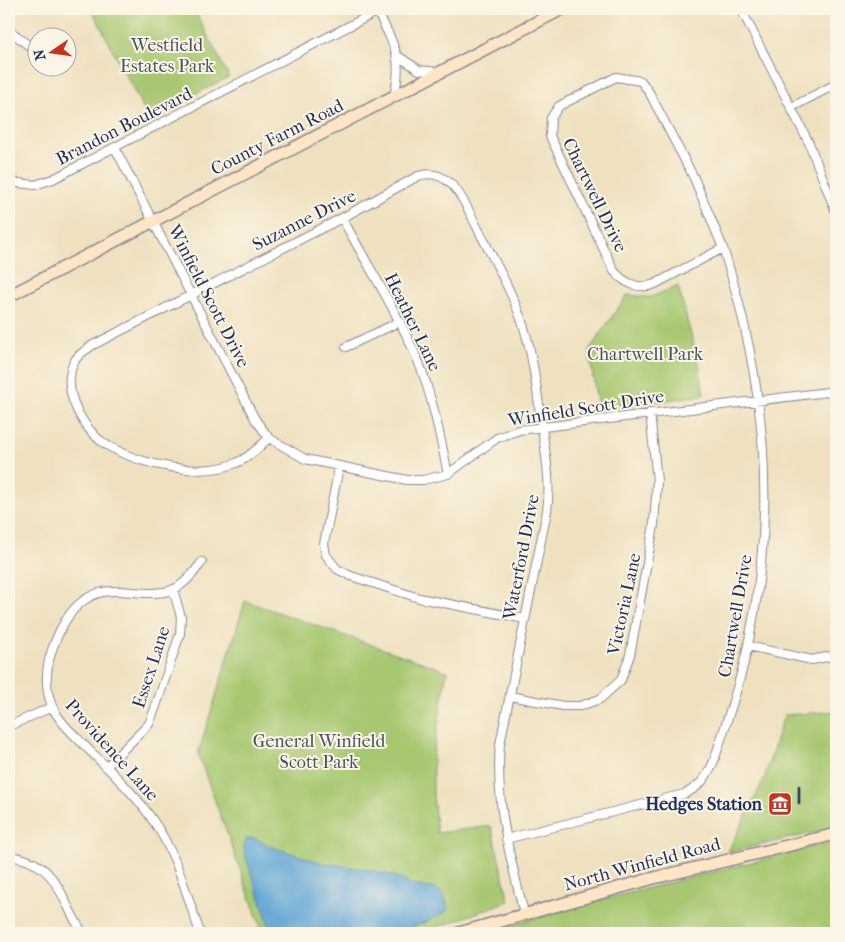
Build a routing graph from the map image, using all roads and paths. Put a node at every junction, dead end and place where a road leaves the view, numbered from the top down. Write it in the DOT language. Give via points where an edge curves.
graph roads {
  1 [pos="562,9"];
  2 [pos="742,9"];
  3 [pos="378,10"];
  4 [pos="9,30"];
  5 [pos="28,45"];
  6 [pos="398,56"];
  7 [pos="439,72"];
  8 [pos="836,84"];
  9 [pos="394,96"];
  10 [pos="792,107"];
  11 [pos="115,148"];
  12 [pos="432,174"];
  13 [pos="9,182"];
  14 [pos="836,212"];
  15 [pos="342,218"];
  16 [pos="153,221"];
  17 [pos="724,248"];
  18 [pos="9,296"];
  19 [pos="191,296"];
  20 [pos="399,322"];
  21 [pos="346,347"];
  22 [pos="836,391"];
  23 [pos="759,399"];
  24 [pos="650,413"];
  25 [pos="542,427"];
  26 [pos="269,438"];
  27 [pos="339,467"];
  28 [pos="448,474"];
  29 [pos="202,562"];
  30 [pos="173,589"];
  31 [pos="525,620"];
  32 [pos="748,646"];
  33 [pos="836,655"];
  34 [pos="510,696"];
  35 [pos="52,707"];
  36 [pos="9,726"];
  37 [pos="106,767"];
  38 [pos="836,834"];
  39 [pos="506,839"];
  40 [pos="9,856"];
  41 [pos="524,913"];
  42 [pos="83,933"];
  43 [pos="200,933"];
  44 [pos="459,933"];
  1 -- 7 [label="main road, County Farm Road"];
  2 -- 10 [label="street"];
  3 -- 6 [label="street"];
  3 -- 11 [label="street, Brandon Boulevard"];
  4 -- 5 [label="street"];
  6 -- 7 [label="street" via="419,70"];
  6 -- 9 [label="street"];
  7 -- 9 [label="main road, County Farm Road"];
  8 -- 10 [label="street"];
  9 -- 16 [label="main road, County Farm Road"];
  10 -- 14 [label="street"];
  11 -- 13 [label="street, Brandon Boulevard" via="48,181 35,185"];
  11 -- 16 [label="street, Winfield Scott Drive"];
  12 -- 15 [label="street, Suzanne Drive" via="418,176"];
  12 -- 25 [label="street, Waterford Drive" via="447,178 456,189 513,299 533,361"];
  15 -- 19 [label="street, Suzanne Drive"];
  15 -- 20 [label="street, Heather Lane"];
  16 -- 18 [label="main road, County Farm Road"];
  16 -- 19 [label="street, Winfield Scott Drive"];
  17 -- 17 [label="street, Chartwell Drive" via="694,178 641,81 622,76 610,78 559,106 550,124 552,142 614,271 624,281 641,287 651,286"];
  17 -- 23 [label="street, Chartwell Drive" via="746,325"];
  19 -- 26 [label="street, Winfield Scott Drive" via="255,419"];
  19 -- 26 [label="street, Suzanne Drive" via="93,345 74,361 69,384 82,417 108,447 157,465 178,468 231,465 244,459"];
  20 -- 21 [label="street"];
  20 -- 28 [label="street, Heather Lane" via="429,393"];
  22 -- 23 [label="street, Winfield Scott Drive"];
  23 -- 24 [label="street, Winfield Scott Drive"];
  23 -- 32 [label="street, Chartwell Drive" via="765,471 764,531"];
  24 -- 25 [label="street, Winfield Scott Drive"];
  24 -- 34 [label="street, Victoria Lane" via="657,481 654,525 630,654 621,680 600,699 580,706 562,706"];
  25 -- 28 [label="street, Winfield Scott Drive" via="519,430 498,438"];
  25 -- 31 [label="street, Waterford Drive" via="549,497"];
  26 -- 27 [label="street, Winfield Scott Drive" via="305,459"];
  27 -- 28 [label="street, Winfield Scott Drive" via="407,480"];
  27 -- 31 [label="street" via="324,544 326,555 336,569 418,598"];
  29 -- 30 [label="street, Providence Lane" via="189,578"];
  30 -- 35 [label="street, Providence Lane" via="150,593 113,590 96,594 78,606 66,618 49,656 47,680"];
  30 -- 37 [label="street, Essex Lane" via="181,617 180,634 156,706 148,724"];
  31 -- 34 [label="street, Waterford Drive"];
  32 -- 33 [label="street" via="812,660"];
  32 -- 39 [label="street, Chartwell Drive" via="714,762 698,786 684,794"];
  34 -- 39 [label="street, Waterford Drive" via="498,770 499,801"];
  35 -- 36 [label="street"];
  35 -- 37 [label="street, Providence Lane"];
  37 -- 43 [label="street, Providence Lane" via="142,806 162,834"];
  38 -- 41 [label="main road, North Winfield Road"];
  39 -- 41 [label="street, Waterford Drive"];
  40 -- 42 [label="street" via="39,865 53,878"];
  41 -- 44 [label="main road, North Winfield Road"];
}
